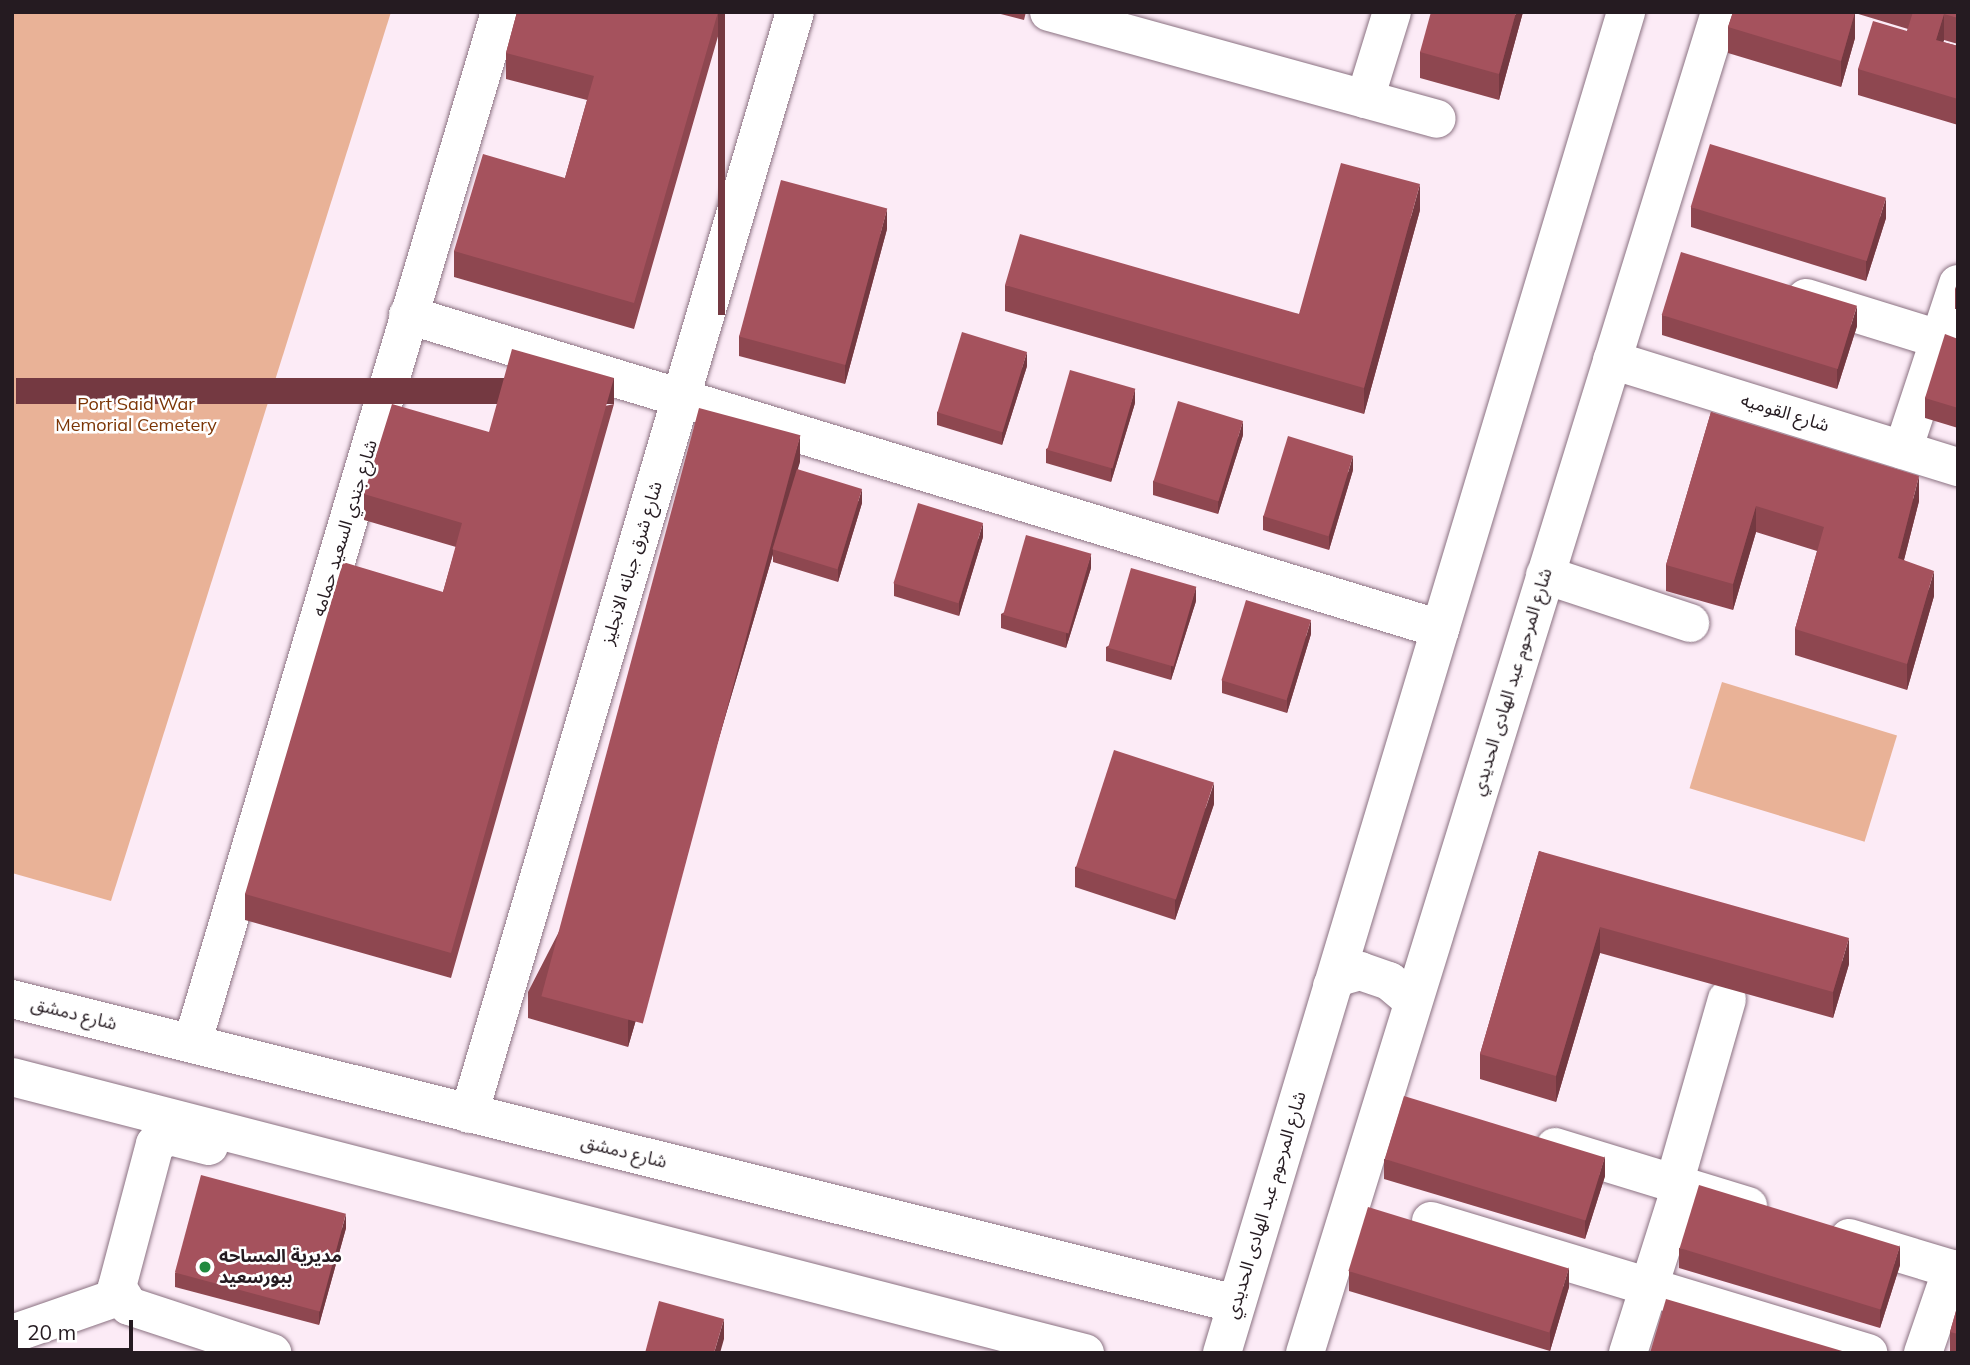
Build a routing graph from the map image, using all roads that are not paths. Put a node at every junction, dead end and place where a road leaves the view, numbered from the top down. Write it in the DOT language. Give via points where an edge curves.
graph roads {
  1 [pos="500,12"];
  2 [pos="795,12"];
  3 [pos="1048,12"];
  4 [pos="1392,12"];
  5 [pos="1626,12"];
  6 [pos="1720,12"];
  7 [pos="1365,99"];
  8 [pos="1437,119"];
  9 [pos="1958,284"];
  10 [pos="1773,287"];
  11 [pos="408,315"];
  12 [pos="1949,342"];
  13 [pos="1612,360"];
  14 [pos="681,398"];
  15 [pos="1903,450"];
  16 [pos="1958,467"];
  17 [pos="1545,575"];
  18 [pos="1689,623"];
  19 [pos="1440,629"];
  20 [pos="1332,986"];
  21 [pos="12,999"];
  22 [pos="1727,999"];
  23 [pos="1413,1001"];
  24 [pos="192,1044"];
  25 [pos="12,1077"];
  26 [pos="1384,1094"];
  27 [pos="1424,1107"];
  28 [pos="468,1114"];
  29 [pos="1516,1135"];
  30 [pos="384,1171"];
  31 [pos="1678,1185"];
  32 [pos="1431,1221"];
  33 [pos="1955,1270"];
  34 [pos="1649,1287"];
  35 [pos="121,1296"];
  36 [pos="1236,1304"];
  37 [pos="12,1335"];
  38 [pos="272,1353"];
  39 [pos="1085,1353"];
  40 [pos="1222,1353"];
  41 [pos="1304,1353"];
  42 [pos="1628,1353"];
  43 [pos="1869,1353"];
  44 [pos="1923,1353"];
  1 -- 11 [label="street, شارع جندي السعيد حمامه"];
  2 -- 14 [label="street, شارع شرق جبانه الانجليز"];
  3 -- 7 [label="street"];
  4 -- 7 [label="street"];
  5 -- 19 [label="street, شارع المرحوم عبد الهادى الحديدي"];
  6 -- 13 [label="street, شارع المرحوم عبد الهادى الحديدي"];
  7 -- 8 [label="street"];
  9 -- 12 [label="street"];
  10 -- 12 [label="street"];
  11 -- 14 [label="street"];
  11 -- 24 [label="street, شارع جندي السعيد حمامه"];
  12 -- 15 [label="street"];
  13 -- 15 [label="street, شارع القوميه"];
  13 -- 17 [label="street, شارع المرحوم عبد الهادى الحديدي"];
  14 -- 19 [label="street"];
  14 -- 28 [label="street, شارع شرق جبانه الانجليز"];
  15 -- 16 [label="street, شارع القوميه"];
  17 -- 18 [label="street"];
  17 -- 23 [label="street, شارع المرحوم عبد الهادى الحديدي"];
  19 -- 20 [label="street, شارع المرحوم عبد الهادى الحديدي"];
  20 -- 23 [label="street" via="1339,976 1360,971 1390,981"];
  20 -- 36 [label="street, شارع المرحوم عبد الهادى الحديدي"];
  21 -- 24 [label="street, شارع دمشق"];
  22 -- 31 [label="street"];
  23 -- 26 [label="street, شارع المرحوم عبد الهادى الحديدي"];
  24 -- 28 [label="street, شارع دمشق"];
  25 -- 30 [label="street"];
  26 -- 27 [label="street"];
  26 -- 41 [label="street, شارع المرحوم عبد الهادى الحديدي"];
  28 -- 36 [label="street, شارع دمشق"];
  29 -- 31 [label="street"];
  30 -- 35 [label="street" via="369,1184 348,1187 176,1136 164,1137 155,1144 118,1276"];
  30 -- 39 [label="street"];
  31 -- 33 [label="street"];
  31 -- 34 [label="street"];
  32 -- 34 [label="street"];
  33 -- 44 [label="street"];
  34 -- 42 [label="street"];
  34 -- 43 [label="street"];
  35 -- 37 [label="street"];
  35 -- 38 [label="street" via="129,1306"];
  36 -- 40 [label="street, شارع المرحوم عبد الهادى الحديدي"];
}
